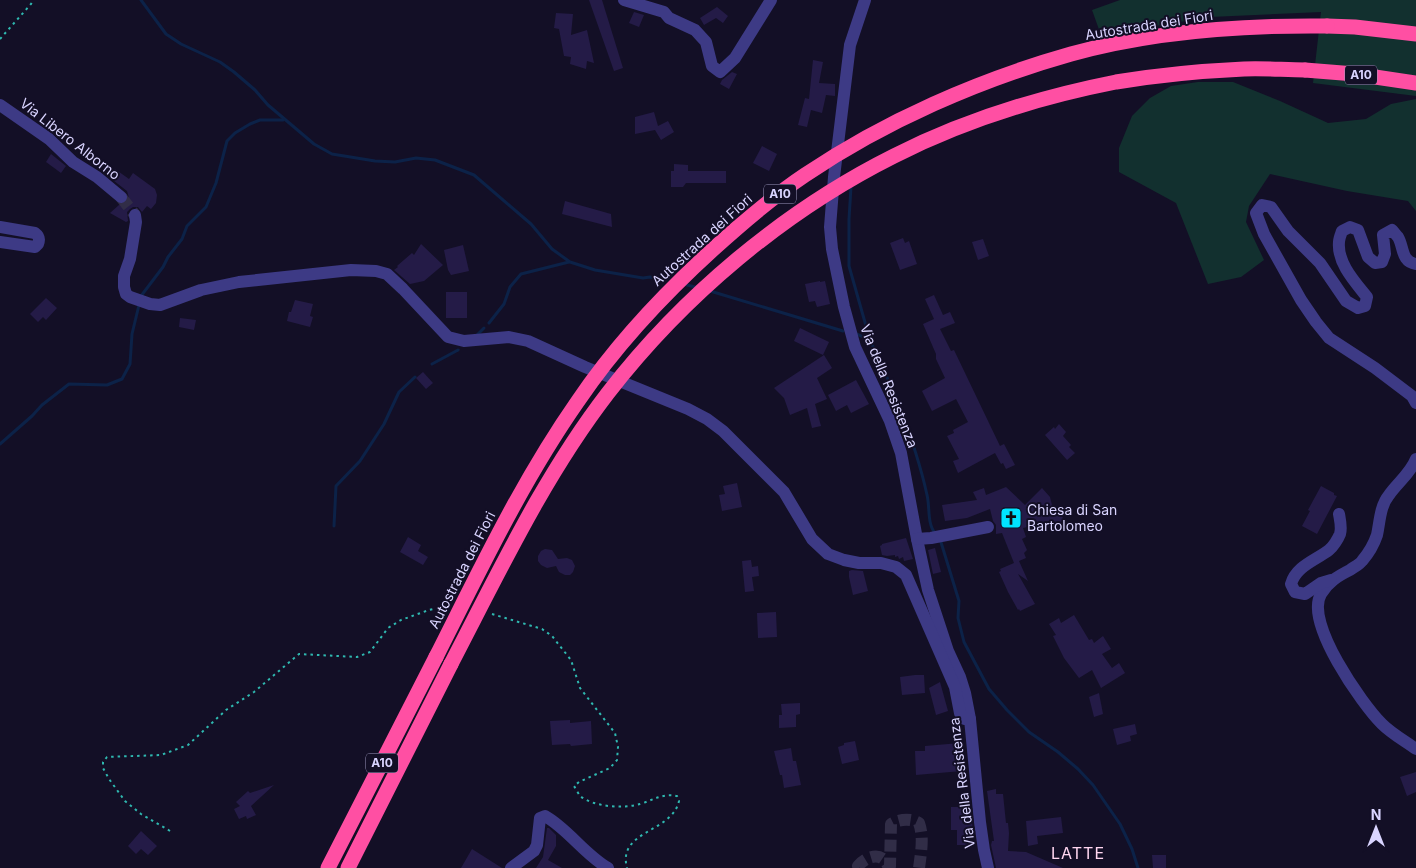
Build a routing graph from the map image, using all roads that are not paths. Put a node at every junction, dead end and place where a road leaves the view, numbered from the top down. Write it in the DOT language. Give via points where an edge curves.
graph roads {
  1 [pos="624,0"];
  2 [pos="771,0"];
  3 [pos="865,0"];
  4 [pos="1416,34"];
  5 [pos="1416,83"];
  6 [pos="0,105"];
  7 [pos="121,197"];
  8 [pos="135,215"];
  9 [pos="0,227"];
  10 [pos="0,242"];
  11 [pos="1416,264"];
  12 [pos="1416,403"];
  13 [pos="1416,459"];
  14 [pos="1339,514"];
  15 [pos="988,527"];
  16 [pos="917,539"];
  17 [pos="1333,579"];
  18 [pos="970,719"];
  19 [pos="1416,748"];
  20 [pos="328,868"];
  21 [pos="348,868"];
  22 [pos="511,868"];
  23 [pos="608,868"];
  24 [pos="988,868"];
  1 -- 2 [label="street" via="664,12 669,18 695,30 706,42 712,66 720,72 735,58"];
  3 -- 16 [label="street, Via della Resistenza" via="850,45 830,228 832,249 855,347 890,421 901,453"];
  4 -- 20 [label="highway, Autostrada dei Fiori / A10, bridge" via="1327,26 1247,27 1178,34 1073,54 970,89 913,114 805,175 699,261 660,299 578,400 506,520"];
  5 -- 21 [label="highway, A10, bridge" via="1355,74 1246,69 1118,82 1067,93 948,132 894,156 844,183 762,240 682,308 607,394 575,440 533,508"];
  6 -- 7 [label="street, Via Libero Alborno" via="49,139 73,162"];
  8 -- 18 [label="street" via="130,259 124,276 124,287 130,297 160,304 239,282 350,270 376,271 386,274 398,284 448,337 464,341 509,337 528,341 707,419 784,492 812,539 828,554 859,563 896,567 906,574 955,687 960,713 964,719"];
  9 -- 10 [label="street" via="35,233 40,240 34,247"];
  11 -- 12 [label="street" via="1411,264 1403,256 1398,236 1392,230 1383,235 1385,254 1382,262 1375,263 1368,257 1358,230 1350,226 1342,230 1339,242 1342,261 1366,297 1365,306 1358,308 1346,301 1320,264 1288,231 1271,207 1262,205 1256,213 1300,300 1329,338 1375,368 1412,396"];
  13 -- 17 [label="street" via="1388,496 1370,550 1361,563"];
  14 -- 17 [label="street" via="1341,532 1329,550 1300,570 1291,584 1295,592 1305,594"];
  15 -- 16 [label="street"];
  16 -- 18 [label="street, Via della Resistenza" via="928,590 960,677"];
  17 -- 19 [label="street" via="1320,596 1318,612 1329,647 1371,712 1384,726"];
  18 -- 24 [label="street, Via della Resistenza"];
  22 -- 23 [label="street" via="534,851 540,818 545,816"];
}
